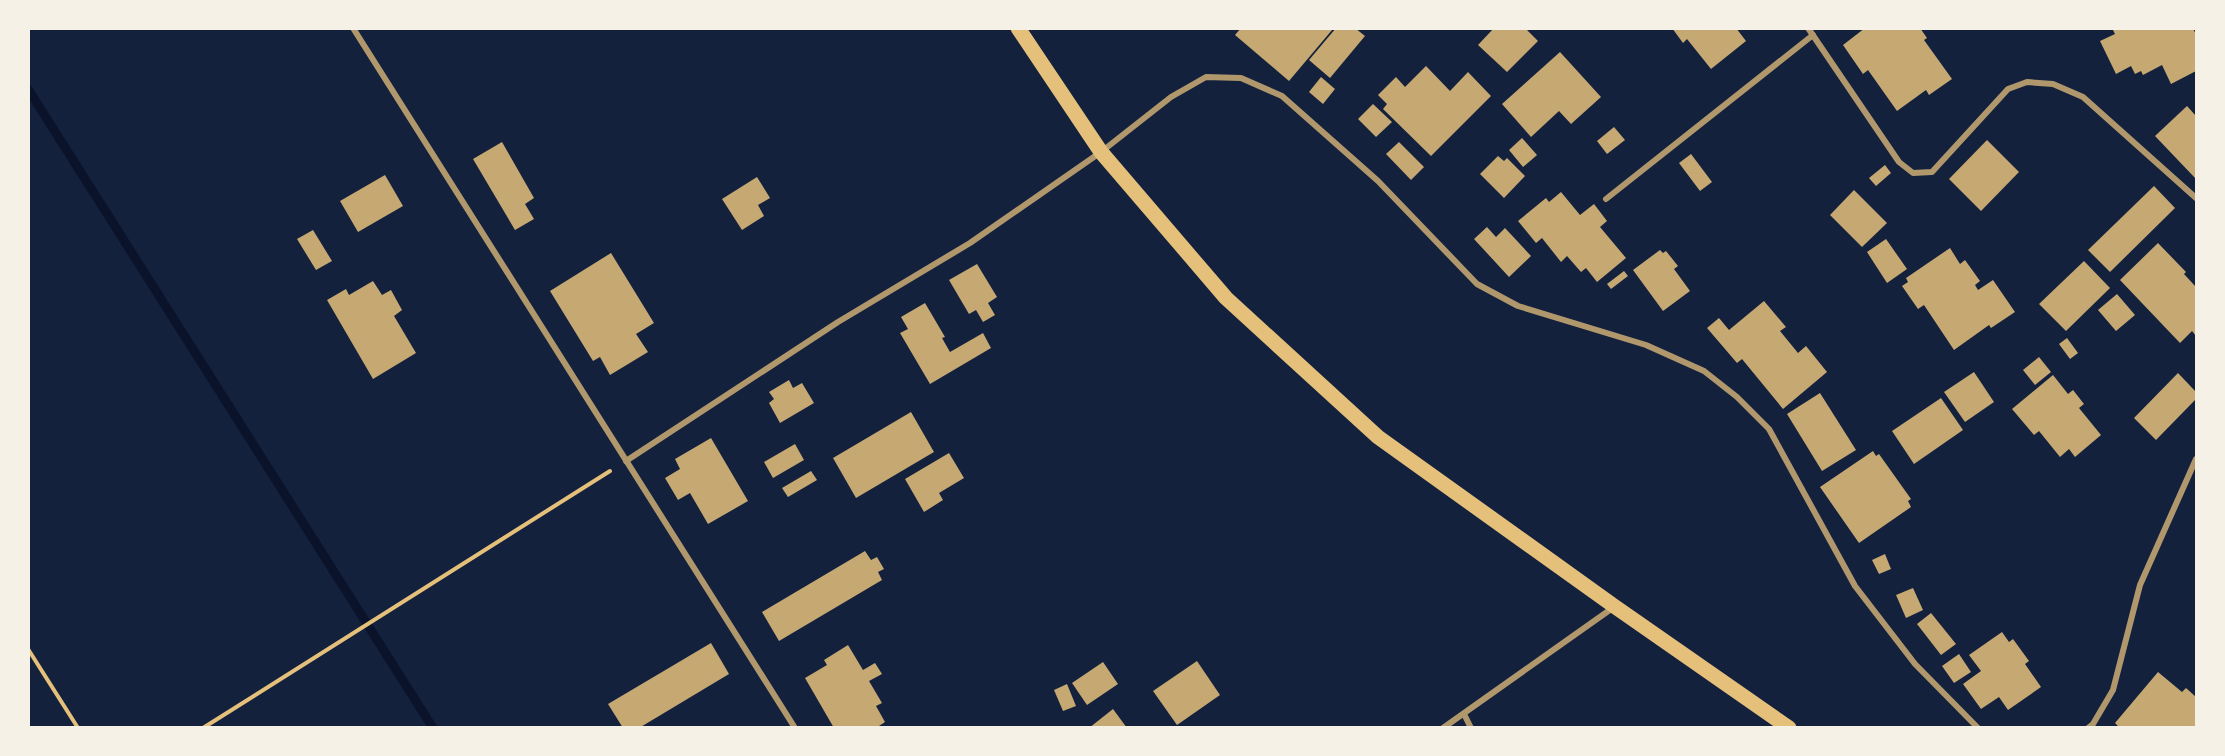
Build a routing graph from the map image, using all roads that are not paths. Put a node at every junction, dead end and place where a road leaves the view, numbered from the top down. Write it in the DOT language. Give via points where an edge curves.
graph roads {
  1 [pos="353,28"];
  2 [pos="1018,28"];
  3 [pos="1809,28"];
  4 [pos="1813,35"];
  5 [pos="1101,152"];
  6 [pos="2196,198"];
  7 [pos="1606,199"];
  8 [pos="2196,459"];
  9 [pos="626,461"];
  10 [pos="1614,606"];
  11 [pos="1464,714"];
  12 [pos="795,728"];
  13 [pos="1443,728"];
  14 [pos="1471,728"];
  15 [pos="1789,728"];
  16 [pos="1978,728"];
  17 [pos="2088,728"];
  1 -- 9 [label="street"];
  2 -- 5 [label="main road"];
  3 -- 4 [label="street"];
  4 -- 6 [label="street" via="1899,162 1913,173 1932,172 2008,89 2027,82 2053,84 2084,97"];
  4 -- 7 [label="street"];
  5 -- 9 [label="street" via="970,243 838,322"];
  5 -- 10 [label="main road" via="1226,298 1378,437"];
  5 -- 16 [label="street" via="1171,97 1206,77 1241,78 1282,96 1378,181 1477,284 1518,306 1646,345 1704,371 1769,429 1855,586 1915,664"];
  8 -- 17 [label="street" via="2140,585 2113,690"];
  9 -- 12 [label="street"];
  10 -- 11 [label="street"];
  10 -- 15 [label="main road"];
  11 -- 13 [label="street"];
  11 -- 14 [label="street"];
}
